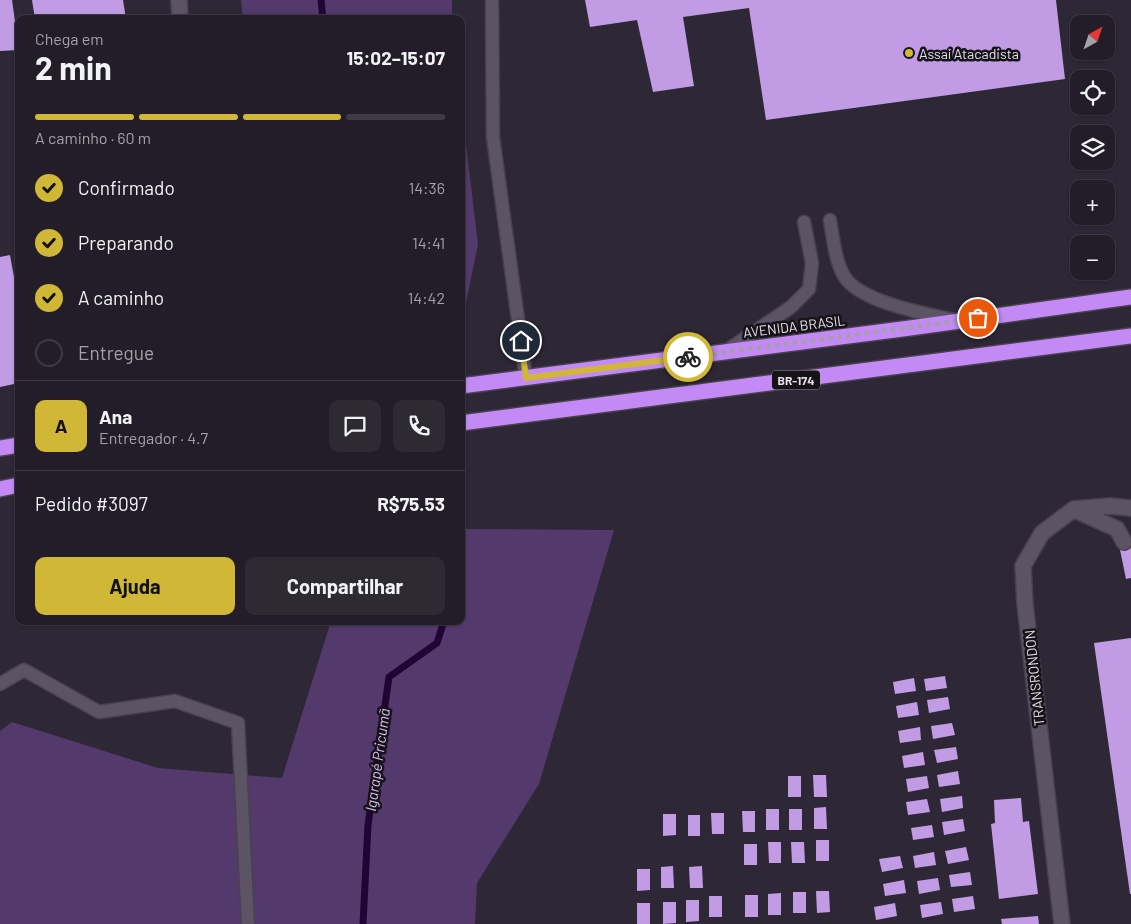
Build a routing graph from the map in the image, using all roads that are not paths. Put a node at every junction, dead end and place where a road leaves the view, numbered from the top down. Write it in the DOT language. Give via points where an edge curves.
graph roads {
  1 [pos="179,0"];
  2 [pos="492,0"];
  3 [pos="180,15"];
  4 [pos="830,220"];
  5 [pos="804,222"];
  6 [pos="1131,297"];
  7 [pos="959,321"];
  8 [pos="1131,336"];
  9 [pos="725,352"];
  10 [pos="526,378"];
  11 [pos="465,386"];
  12 [pos="465,422"];
  13 [pos="15,445"];
  14 [pos="0,448"];
  15 [pos="15,486"];
  16 [pos="0,489"];
  17 [pos="1131,508"];
  18 [pos="1074,509"];
  19 [pos="1124,542"];
  20 [pos="0,684"];
  21 [pos="248,924"];
  22 [pos="1062,924"];
  1 -- 3 [label="street"];
  2 -- 10 [label="lane" via="493,137"];
  4 -- 7 [label="lane" via="834,247 845,277 865,294 910,311"];
  5 -- 9 [label="lane" via="812,263 809,289 792,307"];
  6 -- 7 [label="highway, AVENIDA BRASIL"];
  7 -- 9 [label="highway, AVENIDA BRASIL"];
  8 -- 12 [label="highway, BR-174"];
  9 -- 10 [label="highway, AVENIDA BRASIL"];
  10 -- 11 [label="highway, AVENIDA BRASIL"];
  13 -- 14 [label="highway"];
  15 -- 16 [label="highway"];
  17 -- 18 [label="street"];
  18 -- 19 [label="street" via="1117,528"];
  18 -- 22 [label="street, TRANSRONDON" via="1042,533 1024,566 1026,614"];
  20 -- 21 [label="lane" via="24,670 99,712 175,701 238,722"];
}
